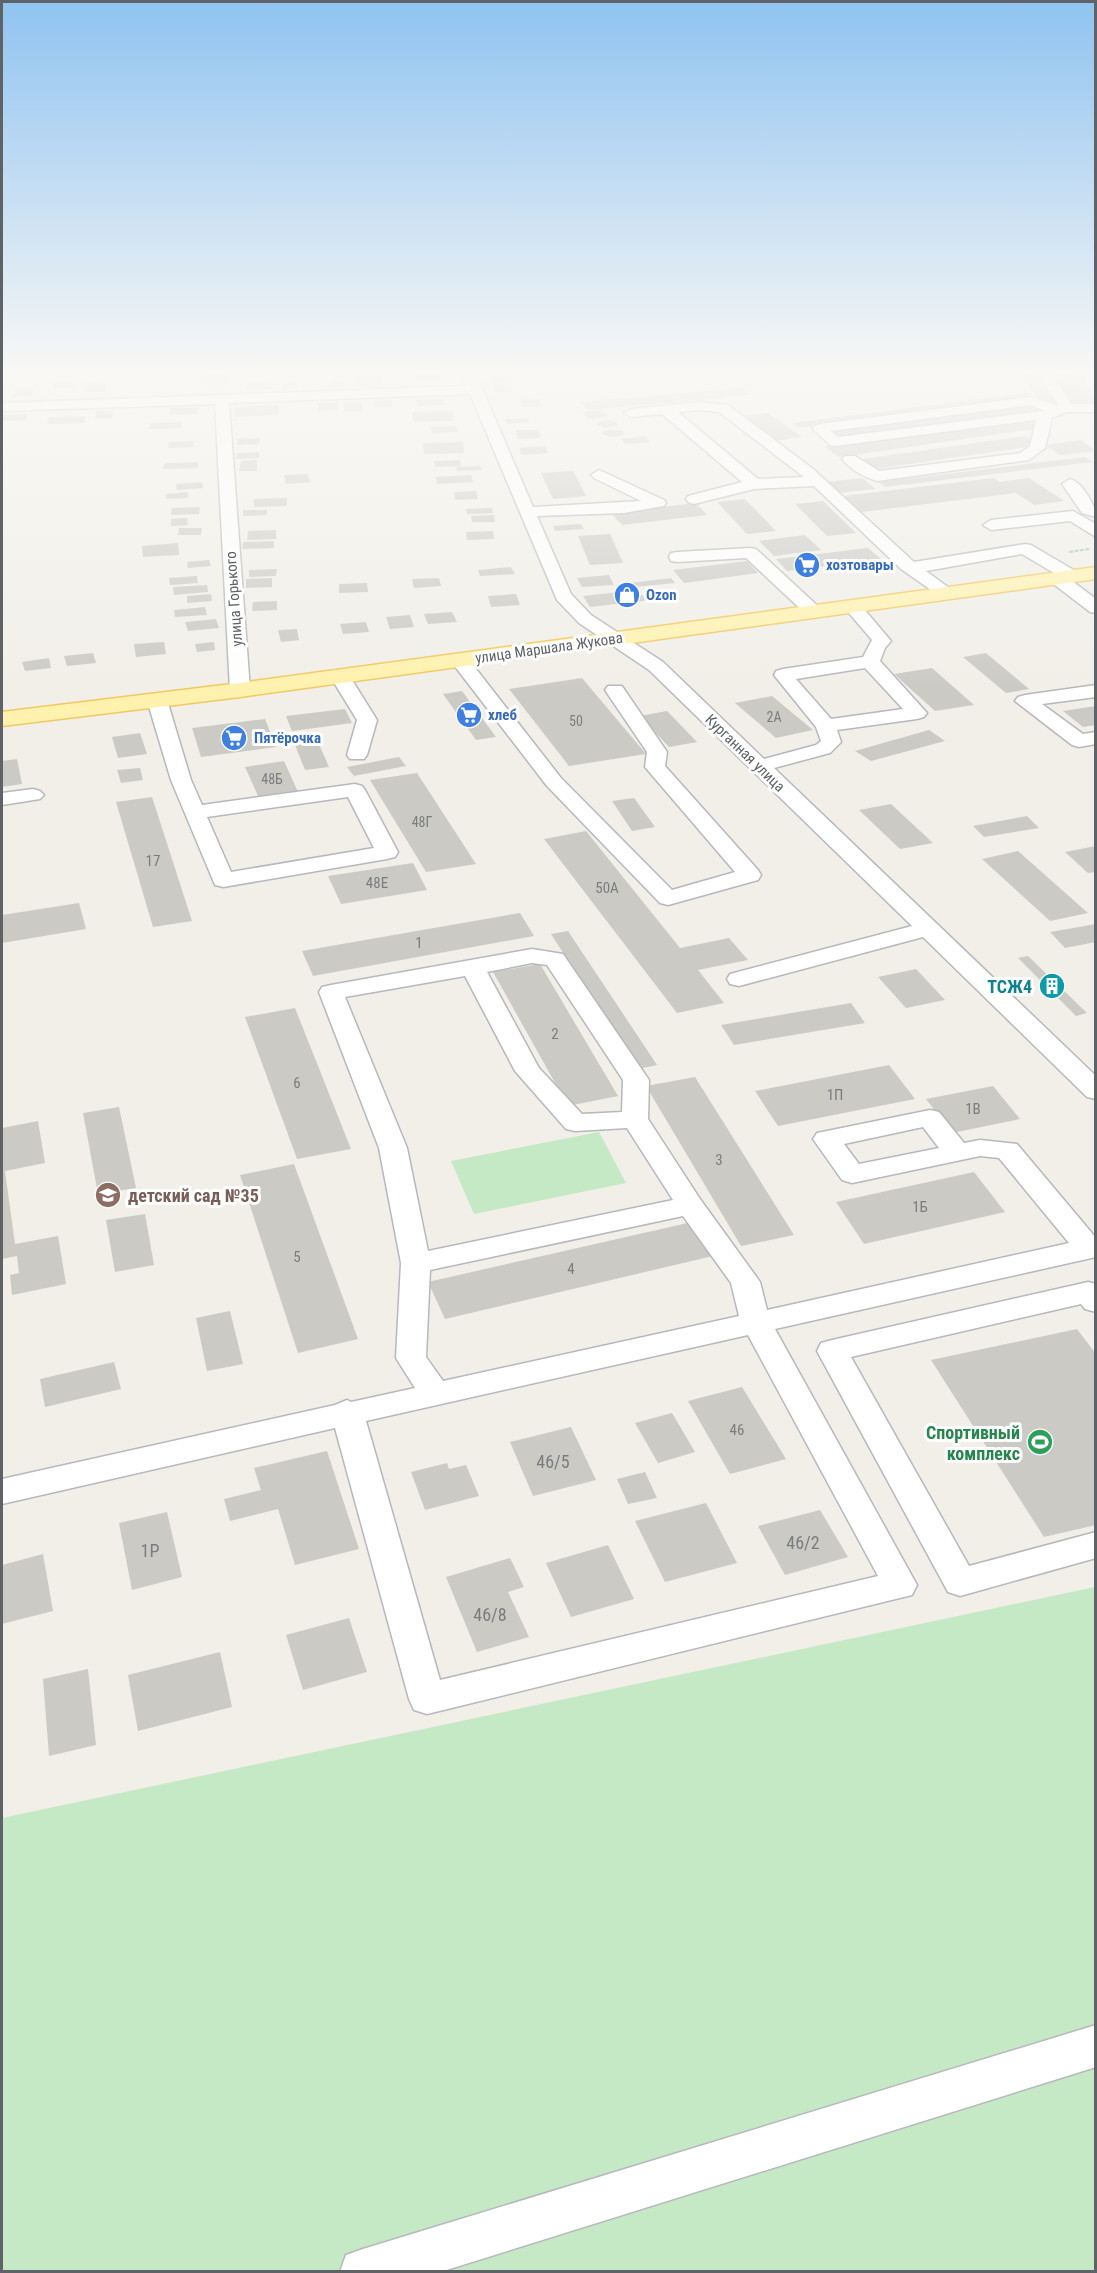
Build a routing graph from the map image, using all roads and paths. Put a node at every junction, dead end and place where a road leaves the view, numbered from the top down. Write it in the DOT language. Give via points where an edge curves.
graph roads {
  1 [pos="227,476"];
  2 [pos="512,476"];
  3 [pos="599,476"];
  4 [pos="745,476"];
  5 [pos="811,476"];
  6 [pos="815,481"];
  7 [pos="754,484"];
  8 [pos="1070,484"];
  9 [pos="694,499"];
  10 [pos="527,512"];
  11 [pos="1095,512"];
  12 [pos="991,525"];
  13 [pos="1095,532"];
  14 [pos="677,557"];
  15 [pos="911,568"];
  16 [pos="1095,573"];
  17 [pos="1064,577"];
  18 [pos="948,593"];
  19 [pos="852,606"];
  20 [pos="1095,608"];
  21 [pos="814,612"];
  22 [pos="617,639"];
  23 [pos="459,660"];
  24 [pos="870,662"];
  25 [pos="340,676"];
  26 [pos="240,690"];
  27 [pos="615,690"];
  28 [pos="1095,691"];
  29 [pos="157,700"];
  30 [pos="2,719"];
  31 [pos="826,726"];
  32 [pos="1095,738"];
  33 [pos="357,755"];
  34 [pos="759,766"];
  35 [pos="33,795"];
  36 [pos="2,799"];
  37 [pos="194,812"];
  38 [pos="928,929"];
  39 [pos="472,967"];
  40 [pos="739,979"];
  41 [pos="1095,1091"];
  42 [pos="635,1119"];
  43 [pos="957,1152"];
  44 [pos="690,1205"];
  45 [pos="1092,1247"];
  46 [pos="416,1263"];
  47 [pos="1095,1302"];
  48 [pos="754,1321"];
  49 [pos="435,1393"];
  50 [pos="347,1412"];
  51 [pos="2,1491"];
  52 [pos="1095,1545"];
  53 [pos="1095,2046"];
  54 [pos="363,2271"];
  1 -- 26 [label="street, улица Горького"];
  2 -- 10 [label="street, Курганная улица"];
  3 -- 10 [label="street" via="658,503"];
  4 -- 7 [label="street"];
  5 -- 6 [label="street"];
  6 -- 7 [label="street"];
  6 -- 15 [label="street"];
  7 -- 9 [label="street"];
  8 -- 11 [label="street" via="1088,510"];
  10 -- 22 [label="street, Курганная улица" via="563,596 585,619"];
  12 -- 13 [label="street" via="1073,516"];
  14 -- 21 [label="street" via="750,554"];
  15 -- 17 [label="street" via="1025,549"];
  15 -- 18 [label="street"];
  16 -- 17 [label="main road, улица Маршала Жукова"];
  17 -- 18 [label="main road, улица Маршала Жукова"];
  17 -- 20 [label="street"];
  18 -- 19 [label="main road, улица Маршала Жукова"];
  19 -- 21 [label="main road, улица Маршала Жукова"];
  19 -- 24 [label="street" via="882,641"];
  21 -- 22 [label="main road, улица Маршала Жукова"];
  22 -- 23 [label="main road, улица Маршала Жукова"];
  22 -- 34 [label="street, Курганная улица" via="656,666"];
  23 -- 25 [label="main road, улица Маршала Жукова"];
  23 -- 27 [label="street" via="554,782 668,898 750,875 655,767 657,752"];
  24 -- 31 [label="street" via="783,675"];
  24 -- 31 [label="street" via="917,713"];
  25 -- 26 [label="main road, улица Маршала Жукова"];
  25 -- 33 [label="street" via="367,720"];
  26 -- 29 [label="main road, улица Маршала Жукова"];
  28 -- 32 [label="street" via="1025,701 1079,741"];
  29 -- 30 [label="main road, улица Маршала Жукова"];
  29 -- 37 [label="street" via="180,780"];
  31 -- 34 [label="street" via="831,742 824,749"];
  34 -- 38 [label="street, Курганная улица"];
  35 -- 36 [label="street"];
  37 -- 37 [label="street" via="355,790 387,852 223,880"];
  38 -- 40 [label="street"];
  38 -- 41 [label="street, Курганная улица"];
  39 -- 42 [label="street" via="528,1071 575,1123"];
  39 -- 42 [label="street" via="532,956 555,958 636,1080"];
  39 -- 46 [label="street" via="331,992 393,1148"];
  42 -- 44 [label="street"];
  43 -- 45 [label="street" via="980,1148 1006,1150"];
  44 -- 46 [label="street"];
  44 -- 48 [label="street" via="745,1282"];
  45 -- 48 [label="street"];
  46 -- 49 [label="street" via="411,1358"];
  47 -- 52 [label="street" via="1088,1292 832,1351 960,1582"];
  48 -- 49 [label="street"];
  48 -- 50 [label="street" via="900,1585 427,1700"];
  49 -- 50 [label="street"];
  50 -- 51 [label="street"];
  53 -- 54 [label="street"];
}
